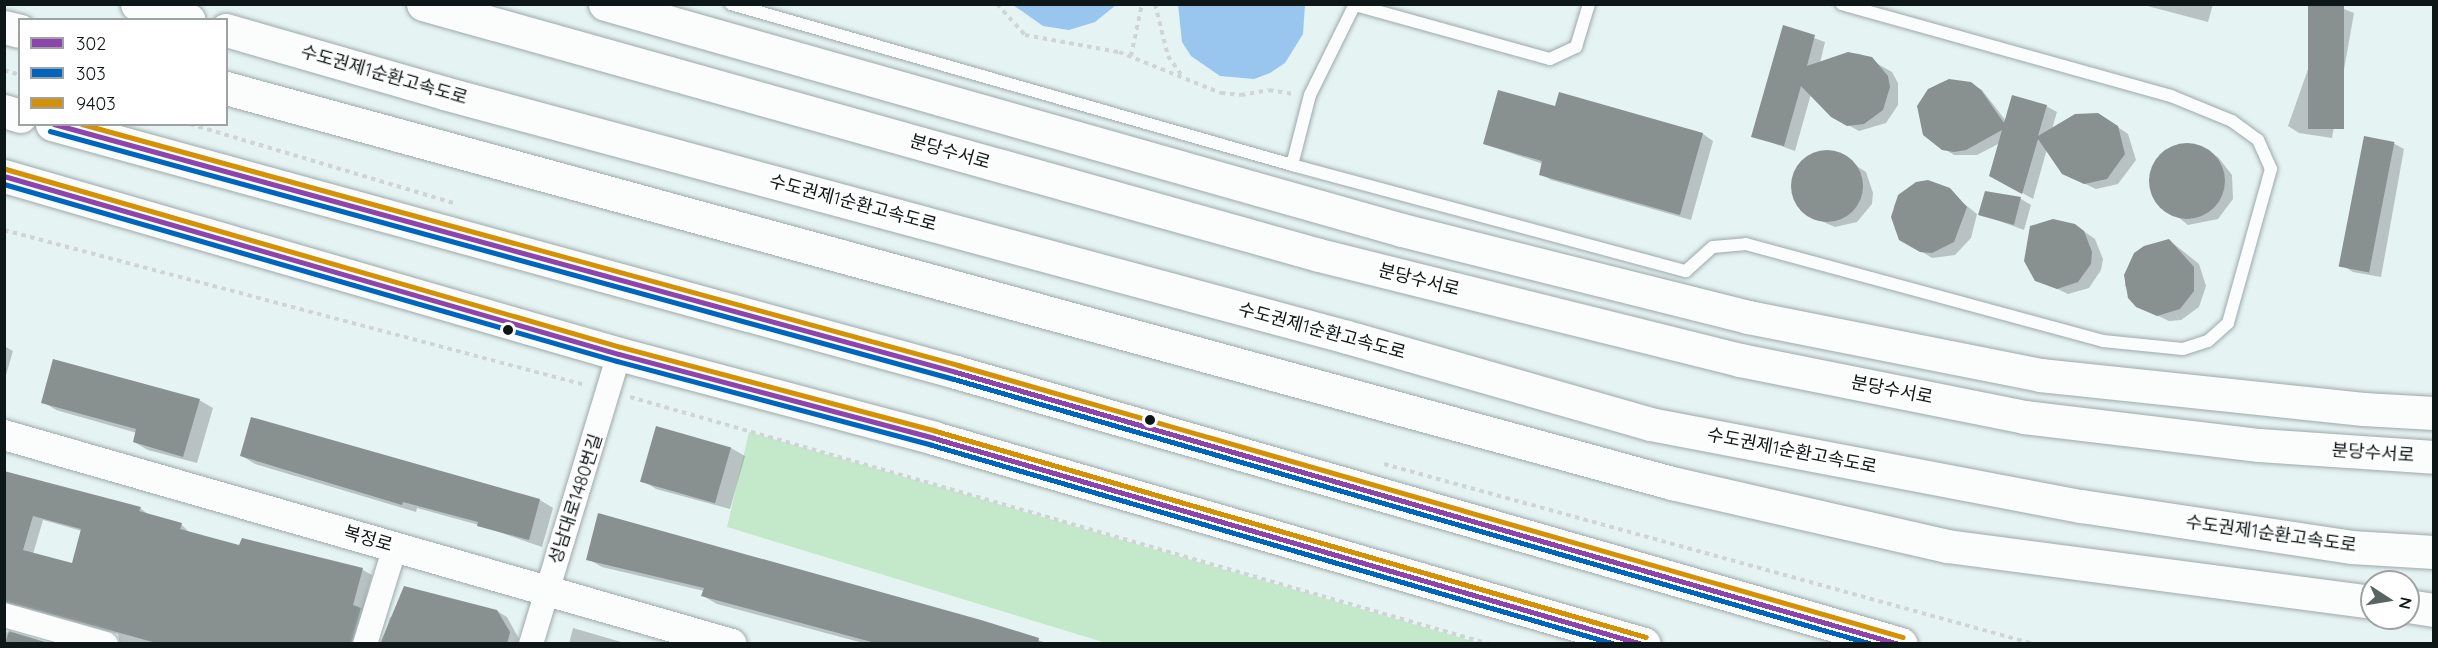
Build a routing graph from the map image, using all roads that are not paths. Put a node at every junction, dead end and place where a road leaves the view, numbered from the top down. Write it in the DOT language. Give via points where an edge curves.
graph roads {
  1 [pos="138,4"];
  2 [pos="423,4"];
  3 [pos="605,4"];
  4 [pos="730,4"];
  5 [pos="1589,4"];
  6 [pos="1842,4"];
  7 [pos="1355,5"];
  8 [pos="183,18"];
  9 [pos="228,31"];
  10 [pos="228,89"];
  11 [pos="59,126"];
  12 [pos="1292,165"];
  13 [pos="4,177"];
  14 [pos="619,354"];
  15 [pos="2433,413"];
  16 [pos="4,435"];
  17 [pos="2433,457"];
  18 [pos="395,547"];
  19 [pos="2433,552"];
  20 [pos="547,590"];
  21 [pos="2360,600"];
  22 [pos="4,615"];
  23 [pos="695,638"];
  24 [pos="1898,643"];
  25 [pos="106,644"];
  26 [pos="365,644"];
  27 [pos="531,644"];
  28 [pos="732,644"];
  29 [pos="1644,644"];
  1 -- 8 [label="main road"];
  2 -- 17 [label="main road, 분당수서로" via="1319,255 1740,360 2024,417 2259,446"];
  3 -- 15 [label="main road" via="1402,230 1748,317 2040,375 2363,410"];
  4 -- 12 [label="lane"];
  5 -- 7 [label="lane" via="1576,47 1550,59"];
  6 -- 12 [label="lane" via="2171,96 2232,121 2258,140 2271,169 2228,324 2208,341 2183,349 2103,340 1746,243 1713,247 1686,271"];
  7 -- 12 [label="lane" via="1310,95"];
  9 -- 19 [label="main road, 수도권제1순환고속도로" via="444,93 1347,337 1650,424 2081,506 2351,547"];
  10 -- 21 [label="main road" via="1672,483 1947,546"];
  11 -- 24 [label="main road" via="956,372"];
  13 -- 14 [label="main road"];
  14 -- 20 [label="street, 성남대로1480번길"];
  14 -- 29 [label="main road" via="933,438"];
  16 -- 18 [label="street, 복정로"];
  18 -- 20 [label="street, 복정로"];
  18 -- 26 [label="street"];
  20 -- 23 [label="street, 복정로"];
  20 -- 27 [label="street, 성남대로1480번길"];
  22 -- 25 [label="street"];
  23 -- 28 [label="street, 복정로"];
}
